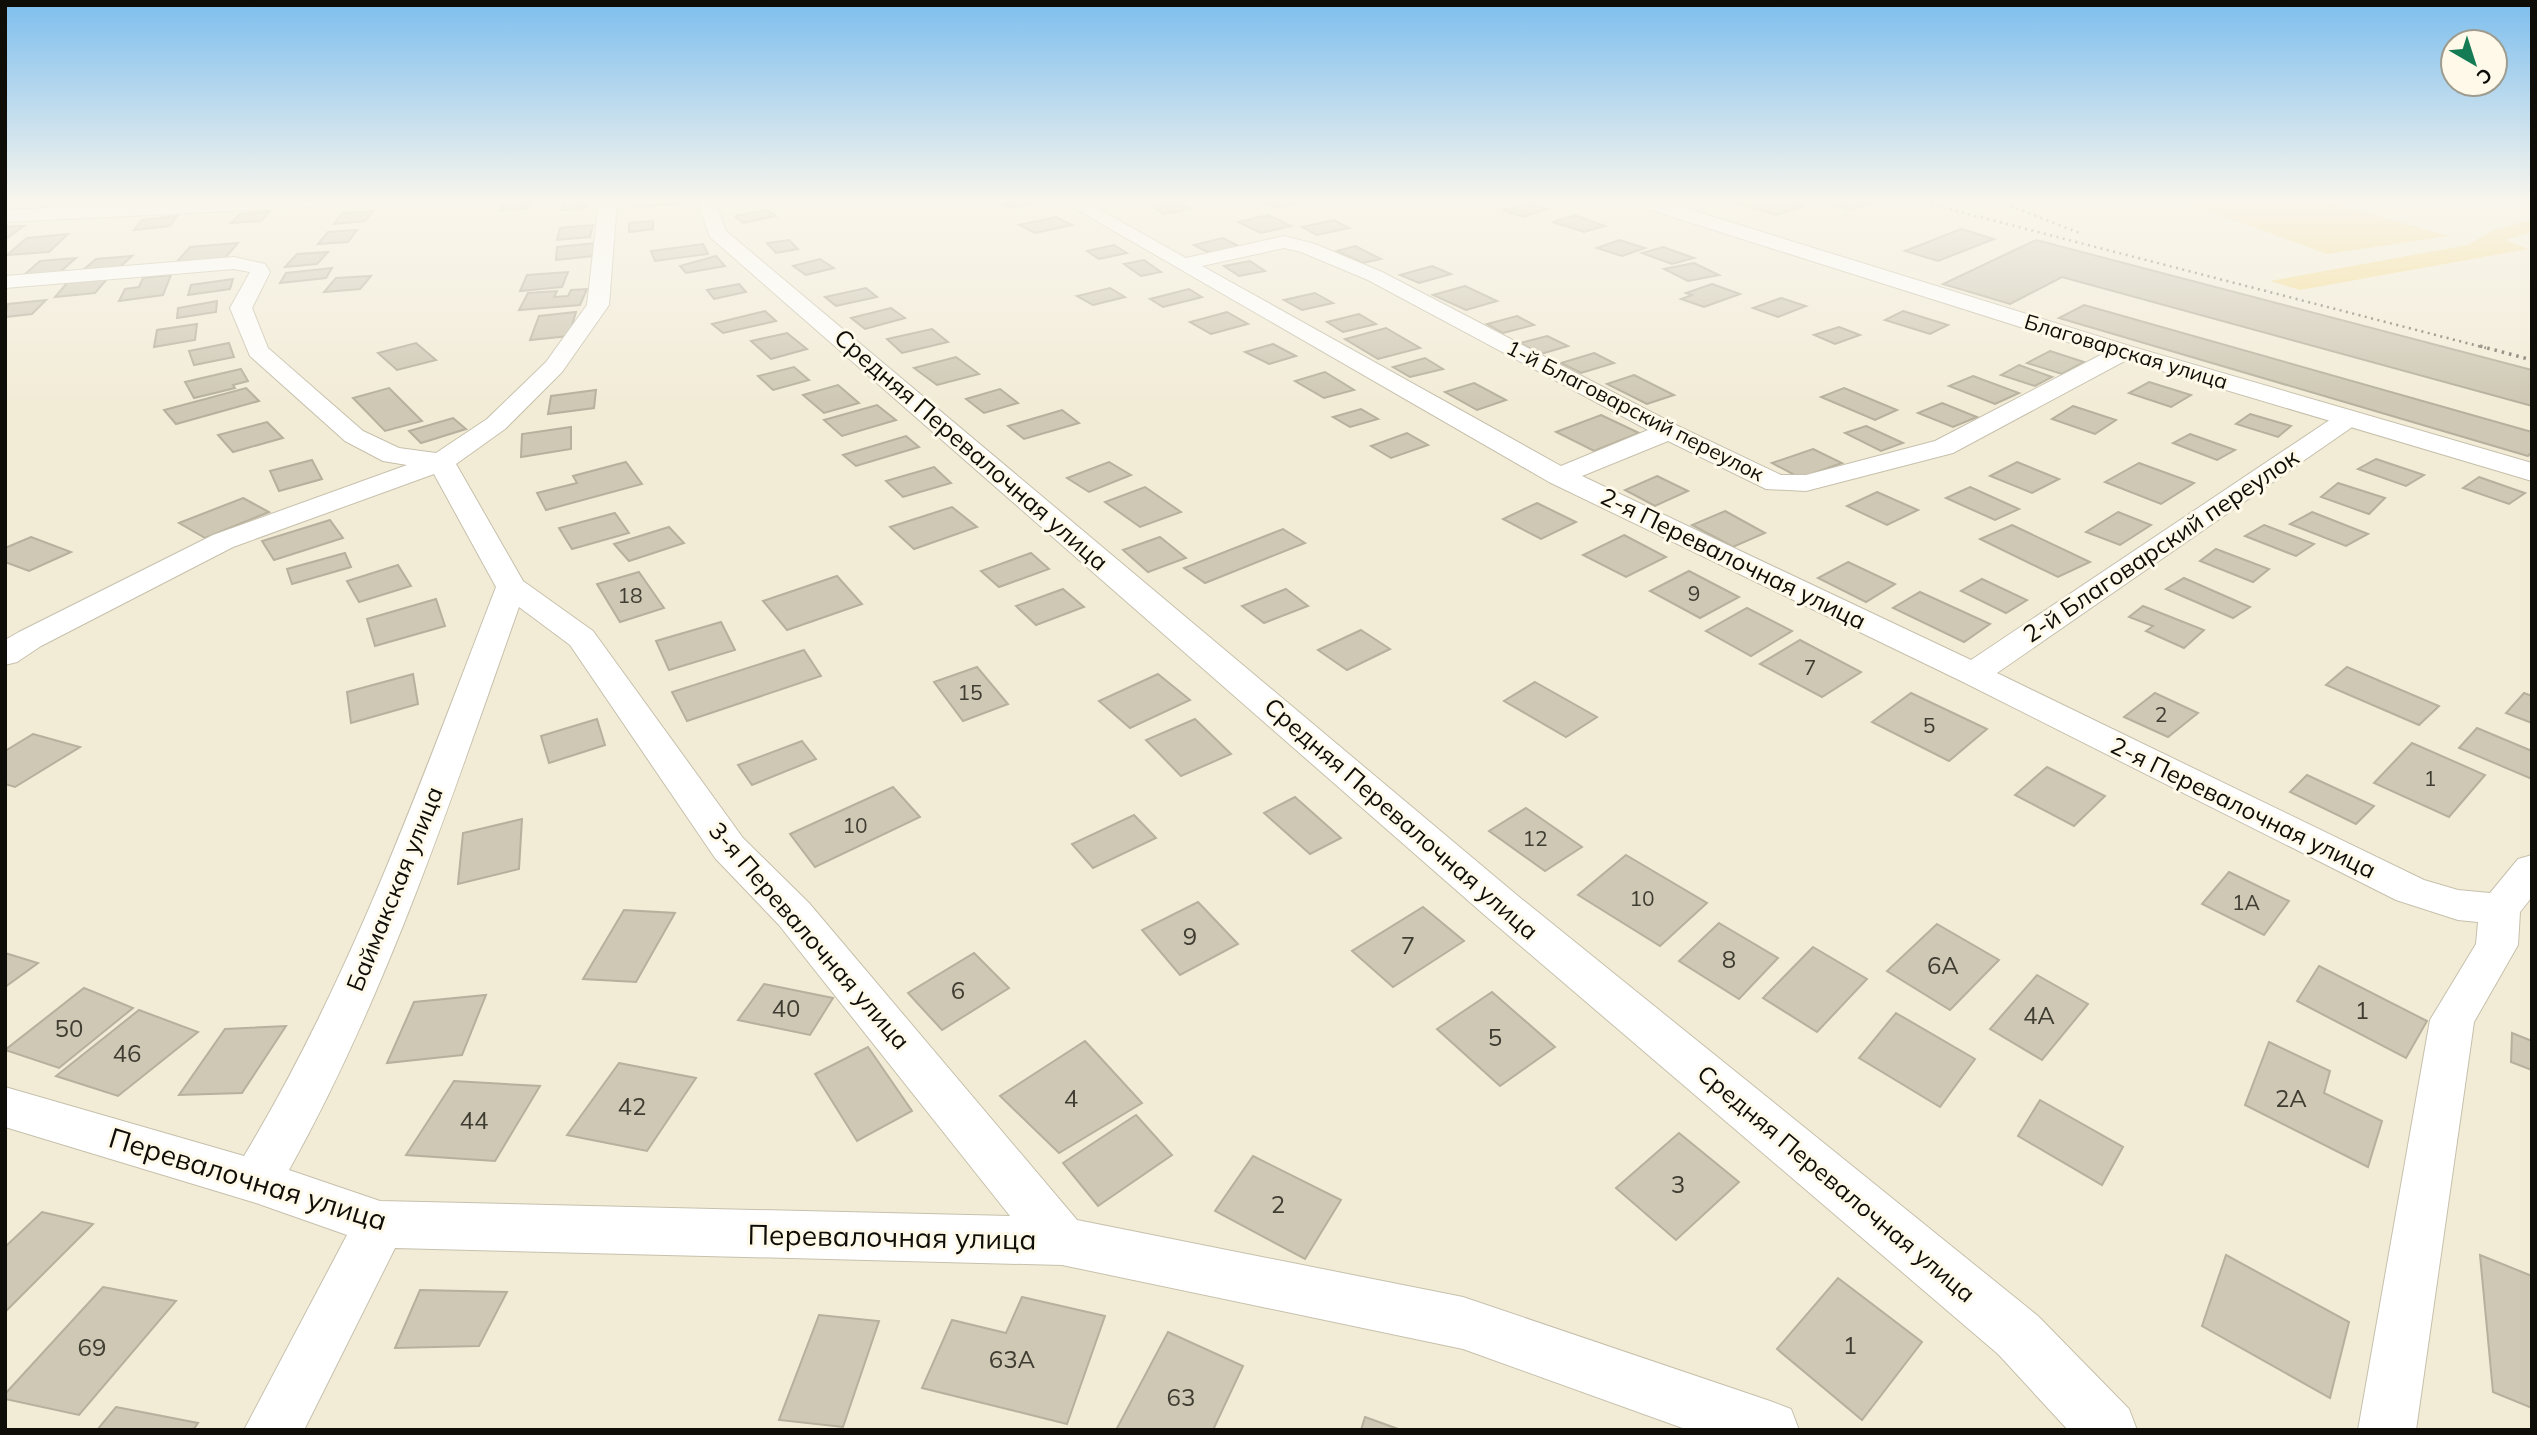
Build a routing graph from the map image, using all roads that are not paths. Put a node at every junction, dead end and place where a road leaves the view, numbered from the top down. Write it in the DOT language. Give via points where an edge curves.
graph roads {
  1 [pos="174,268"];
  2 [pos="255,268"];
  3 [pos="602,268"];
  4 [pos="758,268"];
  5 [pos="1191,268"];
  6 [pos="1356,268"];
  7 [pos="1856,268"];
  8 [pos="5,282"];
  9 [pos="2124,352"];
  10 [pos="2349,418"];
  11 [pos="1669,431"];
  12 [pos="441,462"];
  13 [pos="2532,472"];
  14 [pos="1559,476"];
  15 [pos="511,587"];
  16 [pos="5,654"];
  17 [pos="1973,674"];
  18 [pos="2532,869"];
  19 [pos="2500,909"];
  20 [pos="5,1107"];
  21 [pos="256,1181"];
  22 [pos="380,1224"];
  23 [pos="1062,1241"];
  24 [pos="273,1430"];
  25 [pos="1770,1430"];
  26 [pos="2108,1430"];
  27 [pos="2387,1430"];
  1 -- 8 [label="street"];
  2 -- 12 [label="street" via="260,272 241,308 258,351 354,436 393,455"];
  3 -- 12 [label="street" via="598,305 554,367 496,424"];
  4 -- 26 [label="street, Средняя Перевалочная улица" via="1503,907 2018,1335"];
  5 -- 14 [label="street, 2-я Перевалочная улица"];
  6 -- 11 [label="street, 1-й Благоварский переулок"];
  7 -- 9 [label="street, Благоварская улица"];
  9 -- 10 [label="street, Благоварская улица"];
  9 -- 11 [label="street, 1-й Благоварский переулок" via="1944,447 1806,483 1776,483"];
  10 -- 13 [label="street, Благоварская улица"];
  10 -- 17 [label="street, 2-й Благоварский переулок"];
  11 -- 14 [label="street"];
  12 -- 15 [label="street, 3-я Перевалочная улица"];
  12 -- 16 [label="street" via="223,541"];
  14 -- 17 [label="street, 2-я Перевалочная улица"];
  15 -- 21 [label="street, Баймакская улица" via="377,945 292,1121"];
  15 -- 23 [label="street, 3-я Перевалочная улица" via="582,638 729,848 794,915"];
  17 -- 19 [label="street, 2-я Перевалочная улица" via="2410,890 2458,905"];
  18 -- 19 [label="street"];
  19 -- 27 [label="street" via="2497,946 2452,1020"];
  20 -- 21 [label="street, Перевалочная улица"];
  21 -- 22 [label="street, Перевалочная улица"];
  22 -- 23 [label="street, Перевалочная улица"];
  22 -- 24 [label="street"];
  23 -- 25 [label="street, Перевалочная улица" via="1463,1323"];
}
